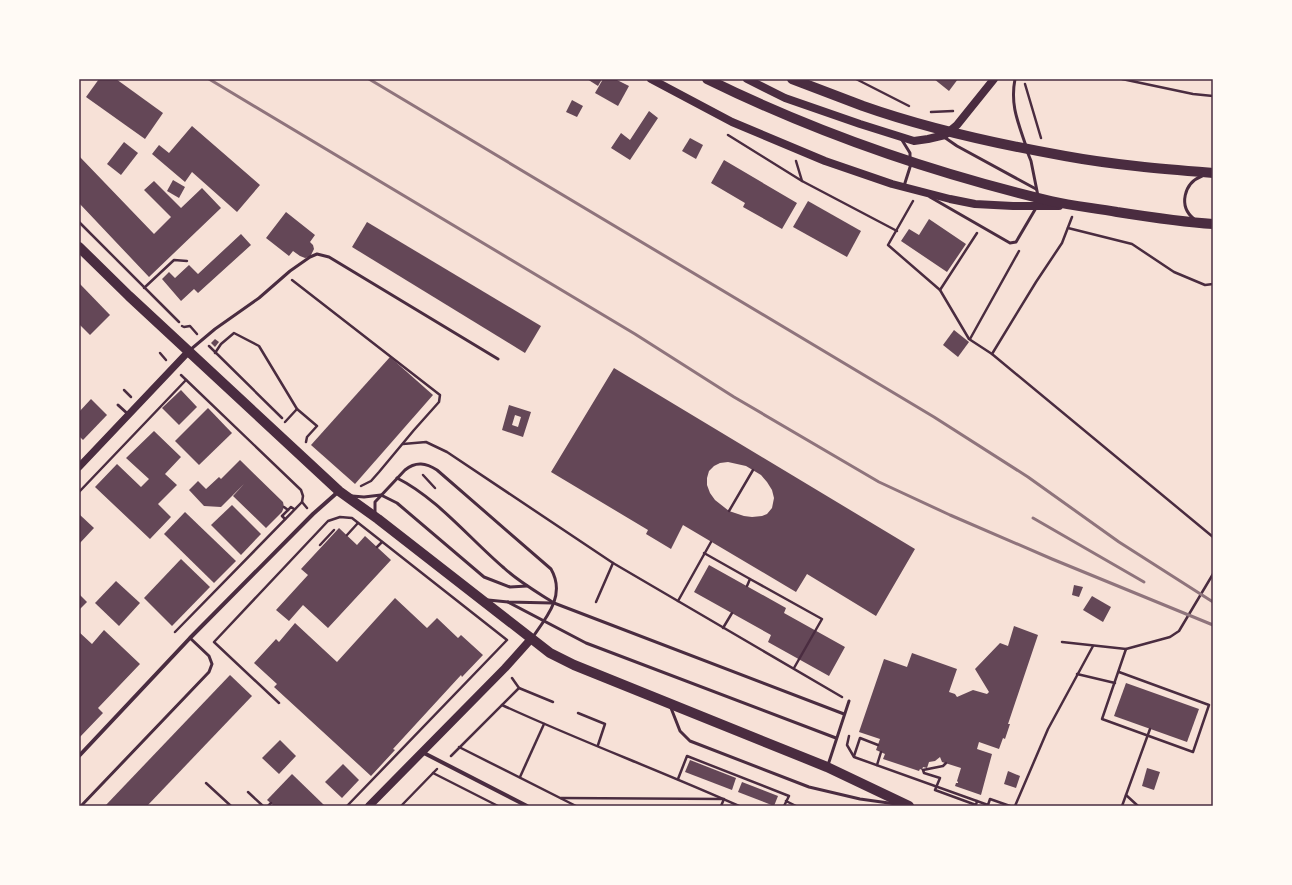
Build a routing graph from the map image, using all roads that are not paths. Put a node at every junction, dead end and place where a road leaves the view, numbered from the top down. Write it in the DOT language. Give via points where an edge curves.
graph roads {
  1 [pos="651,79"];
  2 [pos="707,79"];
  3 [pos="747,79"];
  4 [pos="792,79"];
  5 [pos="994,79"];
  6 [pos="1015,79"];
  7 [pos="942,136"];
  8 [pos="900,137"];
  9 [pos="1213,173"];
  10 [pos="1036,189"];
  11 [pos="1076,205"];
  12 [pos="1210,223"];
  13 [pos="79,247"];
  14 [pos="188,352"];
  15 [pos="498,359"];
  16 [pos="118,405"];
  17 [pos="129,415"];
  18 [pos="79,467"];
  19 [pos="397,478"];
  20 [pos="339,491"];
  21 [pos="381,495"];
  22 [pos="378,519"];
  23 [pos="527,586"];
  24 [pos="480,599"];
  25 [pos="508,602"];
  26 [pos="554,603"];
  27 [pos="544,622"];
  28 [pos="190,638"];
  29 [pos="531,639"];
  30 [pos="849,701"];
  31 [pos="670,704"];
  32 [pos="844,714"];
  33 [pos="836,738"];
  34 [pos="422,751"];
  35 [pos="79,756"];
  36 [pos="827,767"];
  37 [pos="81,806"];
  38 [pos="369,806"];
  39 [pos="527,806"];
  40 [pos="909,806"];
  1 -- 11 [label="main road" via="732,122 825,161 892,184 975,204"];
  2 -- 11 [label="main road" via="852,142 919,165"];
  3 -- 8 [label="main road" via="785,98"];
  4 -- 9 [label="main road" via="864,106 931,127 1067,157"];
  5 -- 7 [label="main road" via="957,125"];
  6 -- 10 [label="lane" via="1012,93 1014,110 1031,161"];
  7 -- 8 [label="main road" via="914,141"];
  7 -- 10 [label="lane"];
  8 -- 10 [label="lane" via="910,153 911,162 904,186 919,190 1006,242 1016,242 1035,211 1038,200"];
  9 -- 12 [label="lane" via="1194,180 1184,196 1189,214 1196,220"];
  11 -- 12 [label="main road" via="1156,218"];
  13 -- 14 [label="main road"];
  14 -- 15 [label="lane" via="310,256 318,254 329,257"];
  14 -- 17 [label="street"];
  14 -- 20 [label="main road"];
  16 -- 17 [label="lane"];
  17 -- 18 [label="street"];
  19 -- 21 [label="lane"];
  19 -- 23 [label="lane" via="413,486 504,569"];
  19 -- 26 [label="lane" via="410,466 417,464 424,464 437,470 551,569 557,582"];
  20 -- 21 [label="lane" via="364,497"];
  20 -- 22 [label="main road"];
  20 -- 28 [label="street"];
  21 -- 22 [label="lane" via="375,502 374,511"];
  21 -- 23 [label="lane" via="397,503 484,577 510,587"];
  22 -- 24 [label="main road"];
  23 -- 26 [label="lane"];
  24 -- 25 [label="lane"];
  24 -- 29 [label="main road"];
  25 -- 26 [label="lane"];
  25 -- 27 [label="lane"];
  26 -- 27 [label="lane"];
  26 -- 32 [label="lane"];
  27 -- 29 [label="lane"];
  27 -- 33 [label="lane" via="586,642"];
  28 -- 35 [label="street"];
  28 -- 37 [label="lane" via="209,656 212,664 209,672"];
  29 -- 31 [label="main road" via="550,653 574,665"];
  29 -- 34 [label="main road"];
  30 -- 32 [label="lane"];
  31 -- 36 [label="main road"];
  31 -- 40 [label="lane" via="680,731 690,741 808,787 860,799"];
  32 -- 33 [label="lane"];
  33 -- 36 [label="lane"];
  34 -- 38 [label="main road"];
  34 -- 39 [label="street"];
  36 -- 40 [label="main road"];
}
